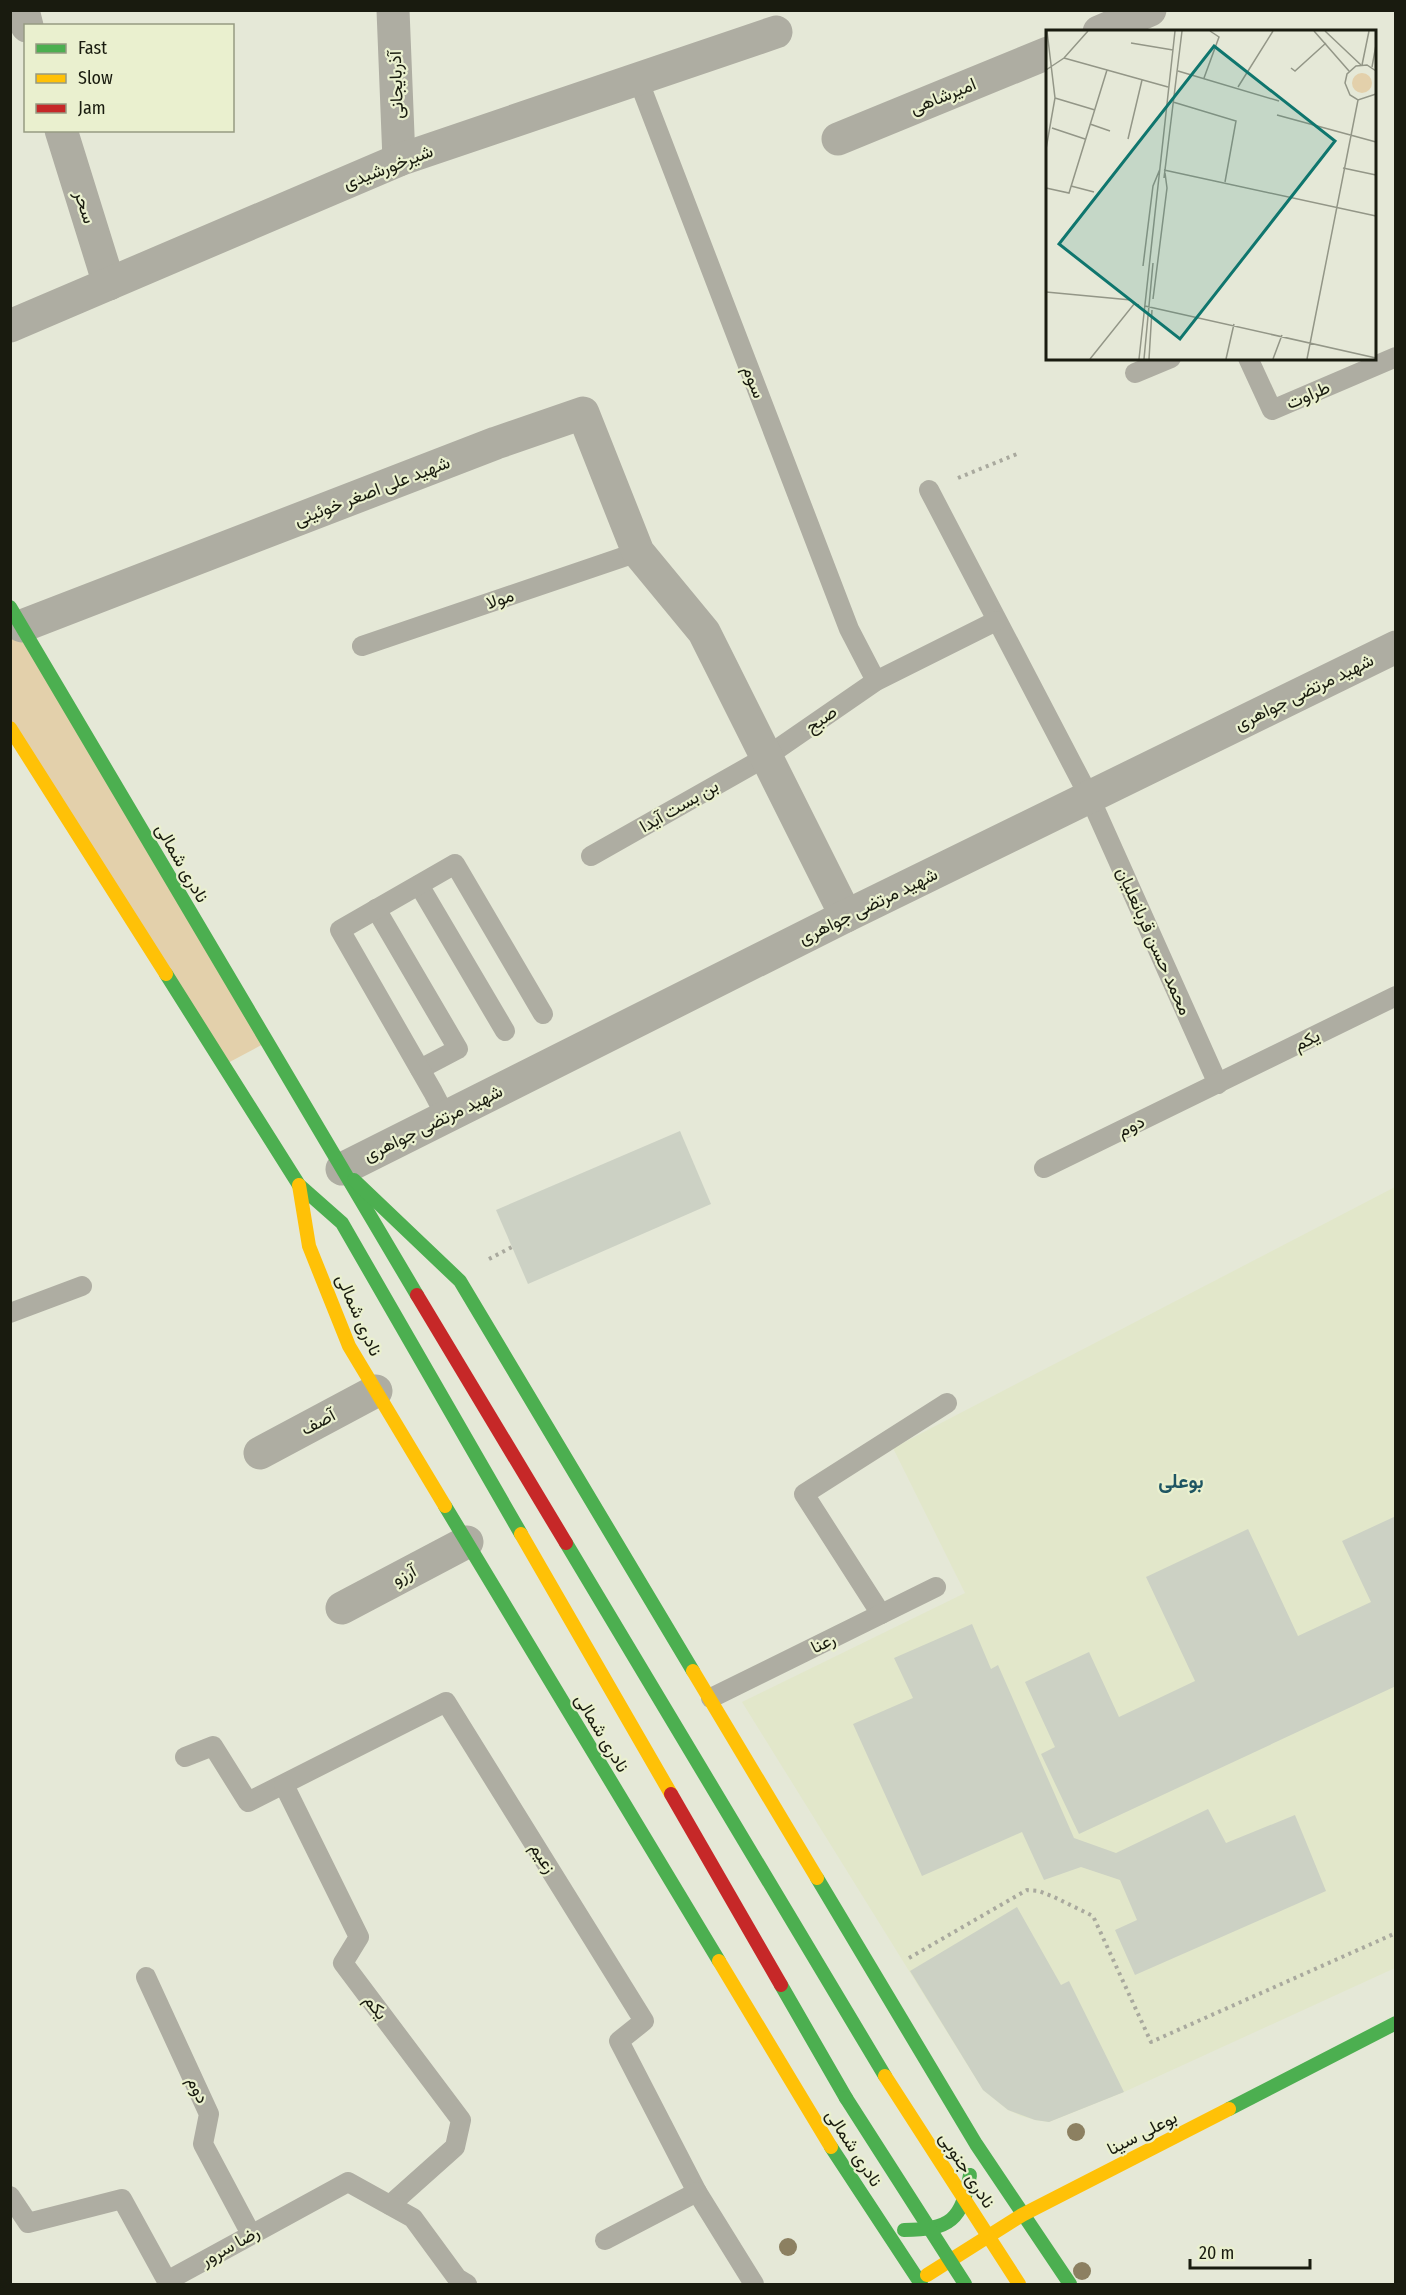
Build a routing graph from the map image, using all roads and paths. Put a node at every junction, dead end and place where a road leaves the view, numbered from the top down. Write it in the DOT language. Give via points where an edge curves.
graph roads {
  1 [pos="393,10"];
  2 [pos="1150,10"];
  3 [pos="1104,30"];
  4 [pos="776,32"];
  5 [pos="1046,53"];
  6 [pos="638,80"];
  7 [pos="62,132"];
  8 [pos="838,139"];
  9 [pos="399,160"];
  10 [pos="109,284"];
  11 [pos="10,327"];
  12 [pos="1395,357"];
  13 [pos="1166,360"];
  14 [pos="1249,360"];
  15 [pos="1135,373"];
  16 [pos="1017,454"];
  17 [pos="929,490"];
  18 [pos="638,552"];
  19 [pos="16,616"];
  20 [pos="996,621"];
  21 [pos="362,646"];
  22 [pos="1395,647"];
  23 [pos="876,681"];
  24 [pos="10,728"];
  25 [pos="766,757"];
  26 [pos="1090,798"];
  27 [pos="591,856"];
  28 [pos="419,885"];
  29 [pos="376,909"];
  30 [pos="846,916"];
  31 [pos="1395,996"];
  32 [pos="543,1014"];
  33 [pos="506,1031"];
  34 [pos="420,1069"];
  35 [pos="1218,1084"];
  36 [pos="446,1117"];
  37 [pos="1044,1168"];
  38 [pos="342,1169"];
  39 [pos="300,1185"];
  40 [pos="82,1286"];
  41 [pos="10,1313"];
  42 [pos="376,1391"];
  43 [pos="947,1403"];
  44 [pos="260,1452"];
  45 [pos="467,1542"];
  46 [pos="936,1587"];
  47 [pos="342,1608"];
  48 [pos="881,1614"];
  49 [pos="711,1698"];
  50 [pos="185,1757"];
  51 [pos="284,1785"];
  52 [pos="1395,1933"];
  53 [pos="146,1977"];
  54 [pos="877,1977"];
  55 [pos="1395,2023"];
  56 [pos="885,2076"];
  57 [pos="976,2144"];
  58 [pos="697,2192"];
  59 [pos="10,2196"];
  60 [pos="390,2205"];
  61 [pos="1023,2215"];
  62 [pos="884,2229"];
  63 [pos="251,2234"];
  64 [pos="604,2240"];
  65 [pos="992,2264"];
  66 [pos="1020,2264"];
  67 [pos="976,2271"];
  68 [pos="1050,2276"];
  69 [pos="916,2283"];
  70 [pos="467,2284"];
  71 [pos="754,2284"];
  72 [pos="966,2284"];
  73 [pos="1019,2284"];
  74 [pos="1069,2284"];
  1 -- 9 [label="street, آذربایجانی"];
  2 -- 3 [label="street"];
  4 -- 6 [label="street, شیرخورشیدی"];
  5 -- 8 [label="street, امیرشاهی"];
  6 -- 9 [label="street, شیرخورشیدی"];
  6 -- 23 [label="lane, سوم" via="849,629"];
  7 -- 10 [label="street, سحر"];
  9 -- 10 [label="street, شیرخورشیدی"];
  10 -- 11 [label="street, شیرخورشیدی"];
  12 -- 14 [label="lane, طراوت" via="1272,410"];
  13 -- 15 [label="lane"];
  16 -- 17 [label="path"];
  17 -- 20 [label="lane, محمد حسن قربانعلیان"];
  18 -- 19 [label="street, شهید علی اصغر خوئینی" via="583,413"];
  18 -- 21 [label="lane, مولا"];
  18 -- 25 [label="street" via="704,632"];
  19 -- 38 [label="main road, نادری شمالی"];
  20 -- 23 [label="lane, صبح"];
  20 -- 26 [label="lane, محمد حسن قربانعلیان"];
  22 -- 26 [label="street, شهید مرتضی جواهری"];
  23 -- 25 [label="lane, صبح"];
  24 -- 39 [label="main road, نادری شمالی"];
  25 -- 27 [label="lane, بن بست آیدا"];
  25 -- 30 [label="street"];
  26 -- 30 [label="street, شهید مرتضی جواهری"];
  26 -- 35 [label="lane, محمد حسن قربانعلیان"];
  28 -- 29 [label="lane"];
  28 -- 32 [label="lane" via="455,864"];
  28 -- 33 [label="lane"];
  29 -- 34 [label="lane" via="340,930"];
  29 -- 34 [label="lane" via="458,1048"];
  30 -- 36 [label="street, شهید مرتضی جواهری"];
  31 -- 35 [label="lane, یکم"];
  34 -- 36 [label="lane"];
  35 -- 37 [label="lane, دوم"];
  36 -- 38 [label="street, شهید مرتضی جواهری"];
  38 -- 49 [label="main road, نادری شمالی" via="460,1281"];
  38 -- 56 [label="main road, نادری شمالی"];
  39 -- 42 [label="main road, نادری شمالی" via="309,1246 349,1346"];
  39 -- 72 [label="main road, نادری شمالی, bridge" via="342,1223 846,2098"];
  40 -- 41 [label="lane"];
  42 -- 44 [label="street, آصف"];
  42 -- 45 [label="main road, نادری شمالی"];
  43 -- 48 [label="lane" via="804,1494"];
  45 -- 47 [label="street, آرزو"];
  45 -- 62 [label="main road, نادری شمالی" via="819,2129"];
  46 -- 48 [label="lane, رعنا"];
  48 -- 49 [label="lane, رعنا"];
  49 -- 54 [label="main road, نادری شمالی"];
  50 -- 51 [label="lane, زعیم" via="213,1746 248,1802"];
  51 -- 58 [label="lane, زعیم" via="446,1702 644,2021 619,2041"];
  51 -- 60 [label="lane, یکم" via="360,1937 343,1963 461,2120 455,2146"];
  52 -- 54 [label="path" via="1151,2042 1093,1916 1039,1891 1027,1890"];
  53 -- 63 [label="lane, دوم" via="208,2114 203,2144"];
  54 -- 57 [label="main road, نادری شمالی"];
  55 -- 61 [label="main road, بوعلی سینا"];
  56 -- 73 [label="main road, نادری جنوبی, bridge"];
  57 -- 61 [label="main road, نادری شمالی"];
  57 -- 62 [label="main road" via="967,2193 957,2218 932,2229"];
  58 -- 64 [label="lane"];
  58 -- 71 [label="lane, زعیم"];
  59 -- 63 [label="lane, رضا سرور" via="28,2223 122,2199 167,2281"];
  60 -- 63 [label="lane, رضا سرور" via="348,2182"];
  60 -- 70 [label="lane, رضا سرور" via="413,2218 457,2278"];
  61 -- 69 [label="main road, بوعلی سینا"];
  61 -- 74 [label="main road"];
  62 -- 69 [label="main road, نادری شمالی"];
  65 -- 66 [label="main road" via="1010,2260"];
  67 -- 72 [label="main road"];
  68 -- 74 [label="main road"];
}
